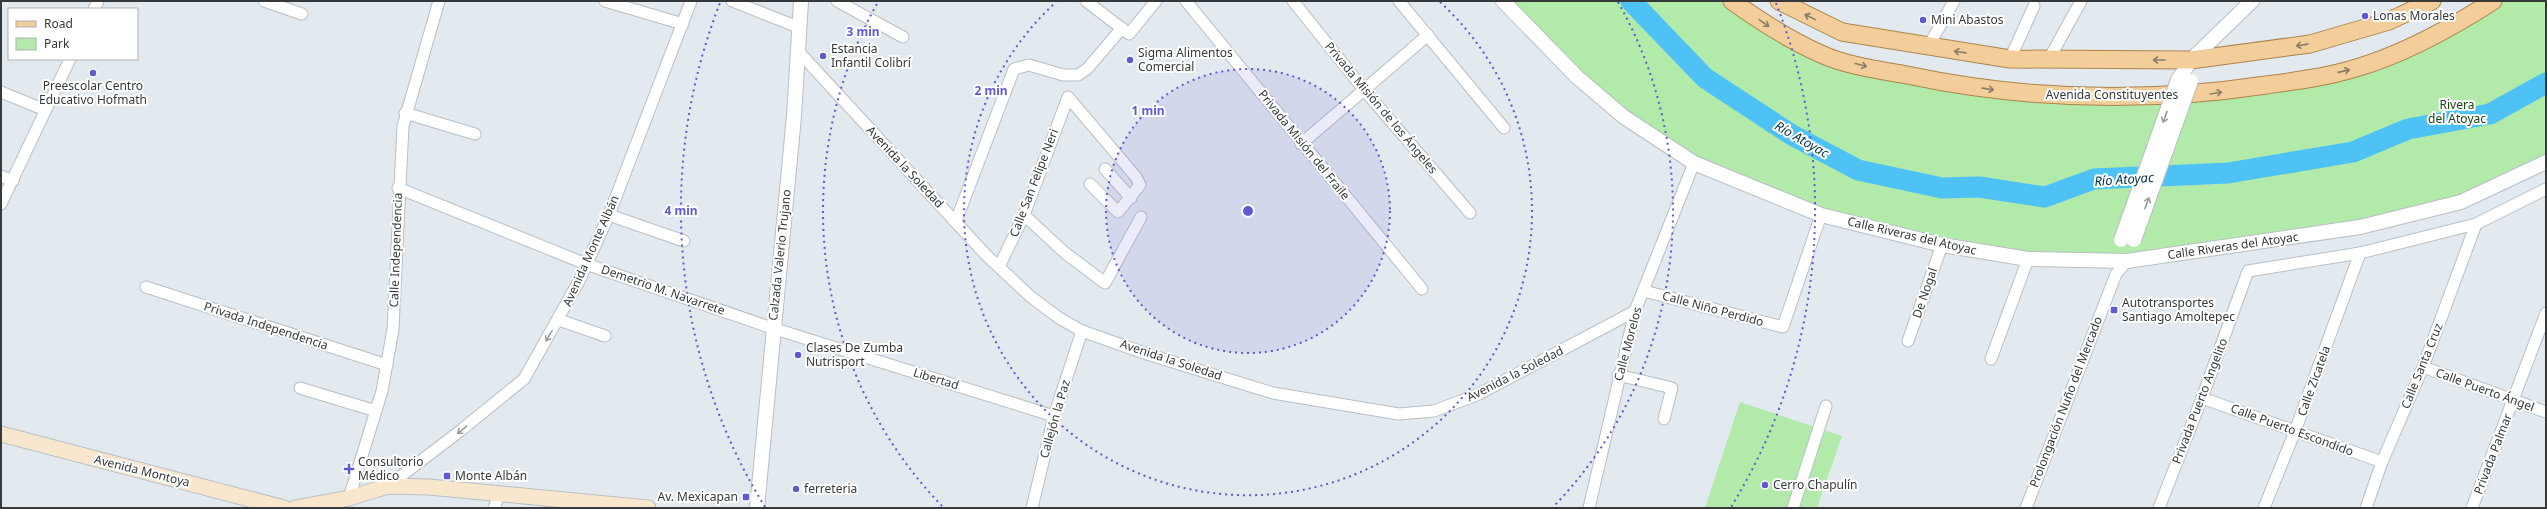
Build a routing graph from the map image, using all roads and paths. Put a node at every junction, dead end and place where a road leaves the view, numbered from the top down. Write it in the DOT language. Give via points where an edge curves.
graph roads {
  1 [pos="264,1"];
  2 [pos="439,1"];
  3 [pos="605,1"];
  4 [pos="691,1"];
  5 [pos="732,1"];
  6 [pos="801,1"];
  7 [pos="837,1"];
  8 [pos="1086,1"];
  9 [pos="1156,1"];
  10 [pos="1186,1"];
  11 [pos="1293,1"];
  12 [pos="1399,1"];
  13 [pos="1503,1"];
  14 [pos="1732,1"];
  15 [pos="1779,1"];
  16 [pos="1954,1"];
  17 [pos="2081,1"];
  18 [pos="2252,1"];
  19 [pos="2432,1"];
  20 [pos="2493,1"];
  21 [pos="2034,6"];
  22 [pos="302,14"];
  23 [pos="683,24"];
  24 [pos="798,28"];
  25 [pos="1125,31"];
  26 [pos="1428,35"];
  27 [pos="903,37"];
  28 [pos="1928,47"];
  29 [pos="797,50"];
  30 [pos="2199,55"];
  31 [pos="2010,59"];
  32 [pos="2049,59"];
  33 [pos="70,60"];
  34 [pos="1364,91"];
  35 [pos="1,92"];
  36 [pos="45,110"];
  37 [pos="405,114"];
  38 [pos="1504,128"];
  39 [pos="475,134"];
  40 [pos="1301,144"];
  41 [pos="2546,162"];
  42 [pos="1694,163"];
  43 [pos="1105,169"];
  44 [pos="1,176"];
  45 [pos="13,181"];
  46 [pos="1090,184"];
  47 [pos="398,188"];
  48 [pos="2546,189"];
  49 [pos="1131,198"];
  50 [pos="1,204"];
  51 [pos="1470,213"];
  52 [pos="608,214"];
  53 [pos="1024,215"];
  54 [pos="1821,215"];
  55 [pos="1141,216"];
  56 [pos="956,221"];
  57 [pos="2476,224"];
  58 [pos="684,240"];
  59 [pos="1942,245"];
  60 [pos="2360,253"];
  61 [pos="2028,259"];
  62 [pos="2120,260"];
  63 [pos="586,264"];
  64 [pos="999,267"];
  65 [pos="146,287"];
  66 [pos="1422,289"];
  67 [pos="1644,291"];
  68 [pos="1635,311"];
  69 [pos="2546,313"];
  70 [pos="559,320"];
  71 [pos="772,328"];
  72 [pos="1082,331"];
  73 [pos="605,336"];
  74 [pos="1908,341"];
  75 [pos="1991,359"];
  76 [pos="387,365"];
  77 [pos="2423,367"];
  78 [pos="1618,376"];
  79 [pos="300,388"];
  80 [pos="2202,398"];
  81 [pos="2514,400"];
  82 [pos="1826,406"];
  83 [pos="376,411"];
  84 [pos="2546,412"];
  85 [pos="1054,416"];
  86 [pos="1664,419"];
  87 [pos="2295,431"];
  88 [pos="1,434"];
  89 [pos="2382,462"];
  90 [pos="388,486"];
  91 [pos="349,498"];
  92 [pos="497,501"];
  93 [pos="284,508"];
  94 [pos="295,508"];
  95 [pos="648,508"];
  96 [pos="757,508"];
  97 [pos="1032,508"];
  98 [pos="1589,508"];
  99 [pos="1793,508"];
  100 [pos="2026,508"];
  101 [pos="2159,508"];
  102 [pos="2264,508"];
  103 [pos="2366,508"];
  104 [pos="2472,508"];
  1 -- 22 [label="street"];
  2 -- 37 [label="street, Calle Independencia"];
  3 -- 23 [label="street"];
  4 -- 23 [label="street, Avenida Monte Albán"];
  5 -- 24 [label="street"];
  6 -- 24 [label="street, Calzada Valerio Trujano"];
  7 -- 27 [label="street"];
  8 -- 25 [label="street"];
  9 -- 25 [label="street"];
  10 -- 40 [label="street, Privada Misión del Fraile"];
  11 -- 34 [label="street, Privada Misión de los Ángeles"];
  12 -- 26 [label="street"];
  13 -- 42 [label="street, Calle Riveras del Atoyac" via="1583,82 1624,117"];
  14 -- 20 [label="main road, Avenida Constituyentes, one-way" via="1770,28 1823,55 1882,70 2018,94 2121,97 2208,94 2305,80 2357,68 2422,41"];
  28 -- 15 [label="main road, one-way" via="1842,32"];
  16 -- 28 [label="street"];
  17 -- 32 [label="street"];
  18 -- 30 [label="street"];
  19 -- 30 [label="main road, one-way" via="2390,21 2310,44"];
  21 -- 31 [label="street"];
  23 -- 52 [label="street, Avenida Monte Albán"];
  24 -- 29 [label="street, Calzada Valerio Trujano"];
  25 -- 56 [label="street" via="1078,75 1063,75 1029,65 1014,69"];
  26 -- 34 [label="street"];
  26 -- 38 [label="street"];
  31 -- 28 [label="main road, one-way"];
  29 -- 56 [label="street, Avenida la Soledad"];
  29 -- 71 [label="street, Calzada Valerio Trujano" via="794,116"];
  30 -- 32 [label="main road, one-way"];
  30 -- 62 [label="street, bridge" via="2185,80"];
  31 -- 32 [label="main road"];
  33 -- 36 [label="street"];
  34 -- 40 [label="street"];
  34 -- 51 [label="street, Privada Misión de los Ángeles"];
  35 -- 36 [label="street"];
  36 -- 45 [label="street"];
  37 -- 39 [label="street"];
  37 -- 47 [label="street, Calle Independencia"];
  40 -- 66 [label="street, Privada Misión del Fraile"];
  41 -- 62 [label="street, Calle Riveras del Atoyac" via="2461,202 2360,227"];
  42 -- 54 [label="street, Calle Riveras del Atoyac"];
  42 -- 67 [label="street, Calle Morelos"];
  43 -- 49 [label="street"];
  44 -- 45 [label="street"];
  45 -- 50 [label="street"];
  46 -- 49 [label="street" via="1118,212"];
  47 -- 63 [label="street, Demetrio M. Navarrete"];
  47 -- 76 [label="street, Calle Independencia" via="393,329"];
  48 -- 57 [label="street"];
  49 -- 53 [label="street, Calle San Felipe Neri" via="1140,185 1136,177 1068,97"];
  52 -- 58 [label="street"];
  52 -- 63 [label="street, Avenida Monte Albán"];
  53 -- 55 [label="street" via="1064,252 1105,283"];
  53 -- 64 [label="street, Calle San Felipe Neri"];
  54 -- 59 [label="street, Calle Riveras del Atoyac"];
  54 -- 67 [label="street, Calle Niño Perdido" via="1783,327"];
  56 -- 64 [label="street, Avenida la Soledad"];
  57 -- 60 [label="street"];
  57 -- 77 [label="street, Calle Santa Cruz"];
  59 -- 61 [label="street, Calle Riveras del Atoyac"];
  59 -- 74 [label="street, De Nogal"];
  60 -- 80 [label="street, Privada Puerto Angelito" via="2248,271"];
  60 -- 87 [label="street, Calle Zicatela"];
  61 -- 62 [label="street, Calle Riveras del Atoyac"];
  61 -- 75 [label="street"];
  62 -- 100 [label="street, Prolongación Nuño del Mercado"];
  63 -- 70 [label="street, Avenida Monte Albán"];
  63 -- 71 [label="street, Demetrio M. Navarrete"];
  64 -- 72 [label="street, Avenida la Soledad" via="1042,306"];
  65 -- 76 [label="street, Privada Independencia"];
  67 -- 68 [label="street, Calle Morelos"];
  68 -- 72 [label="street, Avenida la Soledad" via="1479,394 1434,411 1399,414 1273,393"];
  68 -- 78 [label="street, Calle Morelos"];
  69 -- 81 [label="street, Privada Palmar"];
  70 -- 73 [label="street"];
  70 -- 90 [label="street, Avenida Monte Albán, one-way" via="524,378 460,432"];
  71 -- 85 [label="street, Libertad"];
  71 -- 96 [label="street, Calzada Valerio Trujano"];
  72 -- 85 [label="street, Callejón la Paz"];
  76 -- 83 [label="street, Calle Independencia"];
  77 -- 81 [label="street, Calle Puerto Ángel"];
  77 -- 89 [label="street, Calle Santa Cruz"];
  78 -- 86 [label="street" via="1672,388"];
  78 -- 98 [label="street, Calle Morelos"];
  79 -- 83 [label="street"];
  80 -- 87 [label="street, Calle Puerto Escondido"];
  80 -- 101 [label="street, Privada Puerto Angelito"];
  81 -- 84 [label="street, Calle Puerto Ángel"];
  81 -- 104 [label="street, Privada Palmar"];
  82 -- 99 [label="street"];
  83 -- 91 [label="street, Calle Independencia"];
  85 -- 97 [label="street, Callejón la Paz"];
  87 -- 89 [label="street, Calle Puerto Escondido"];
  87 -- 102 [label="street, Calle Zicatela"];
  88 -- 93 [label="main road, Avenida Montoya"];
  89 -- 103 [label="street, Calle Santa Cruz"];
  90 -- 91 [label="main road"];
  90 -- 92 [label="main road" via="429,487"];
  91 -- 94 [label="main road"];
  92 -- 95 [label="main road"];
}
